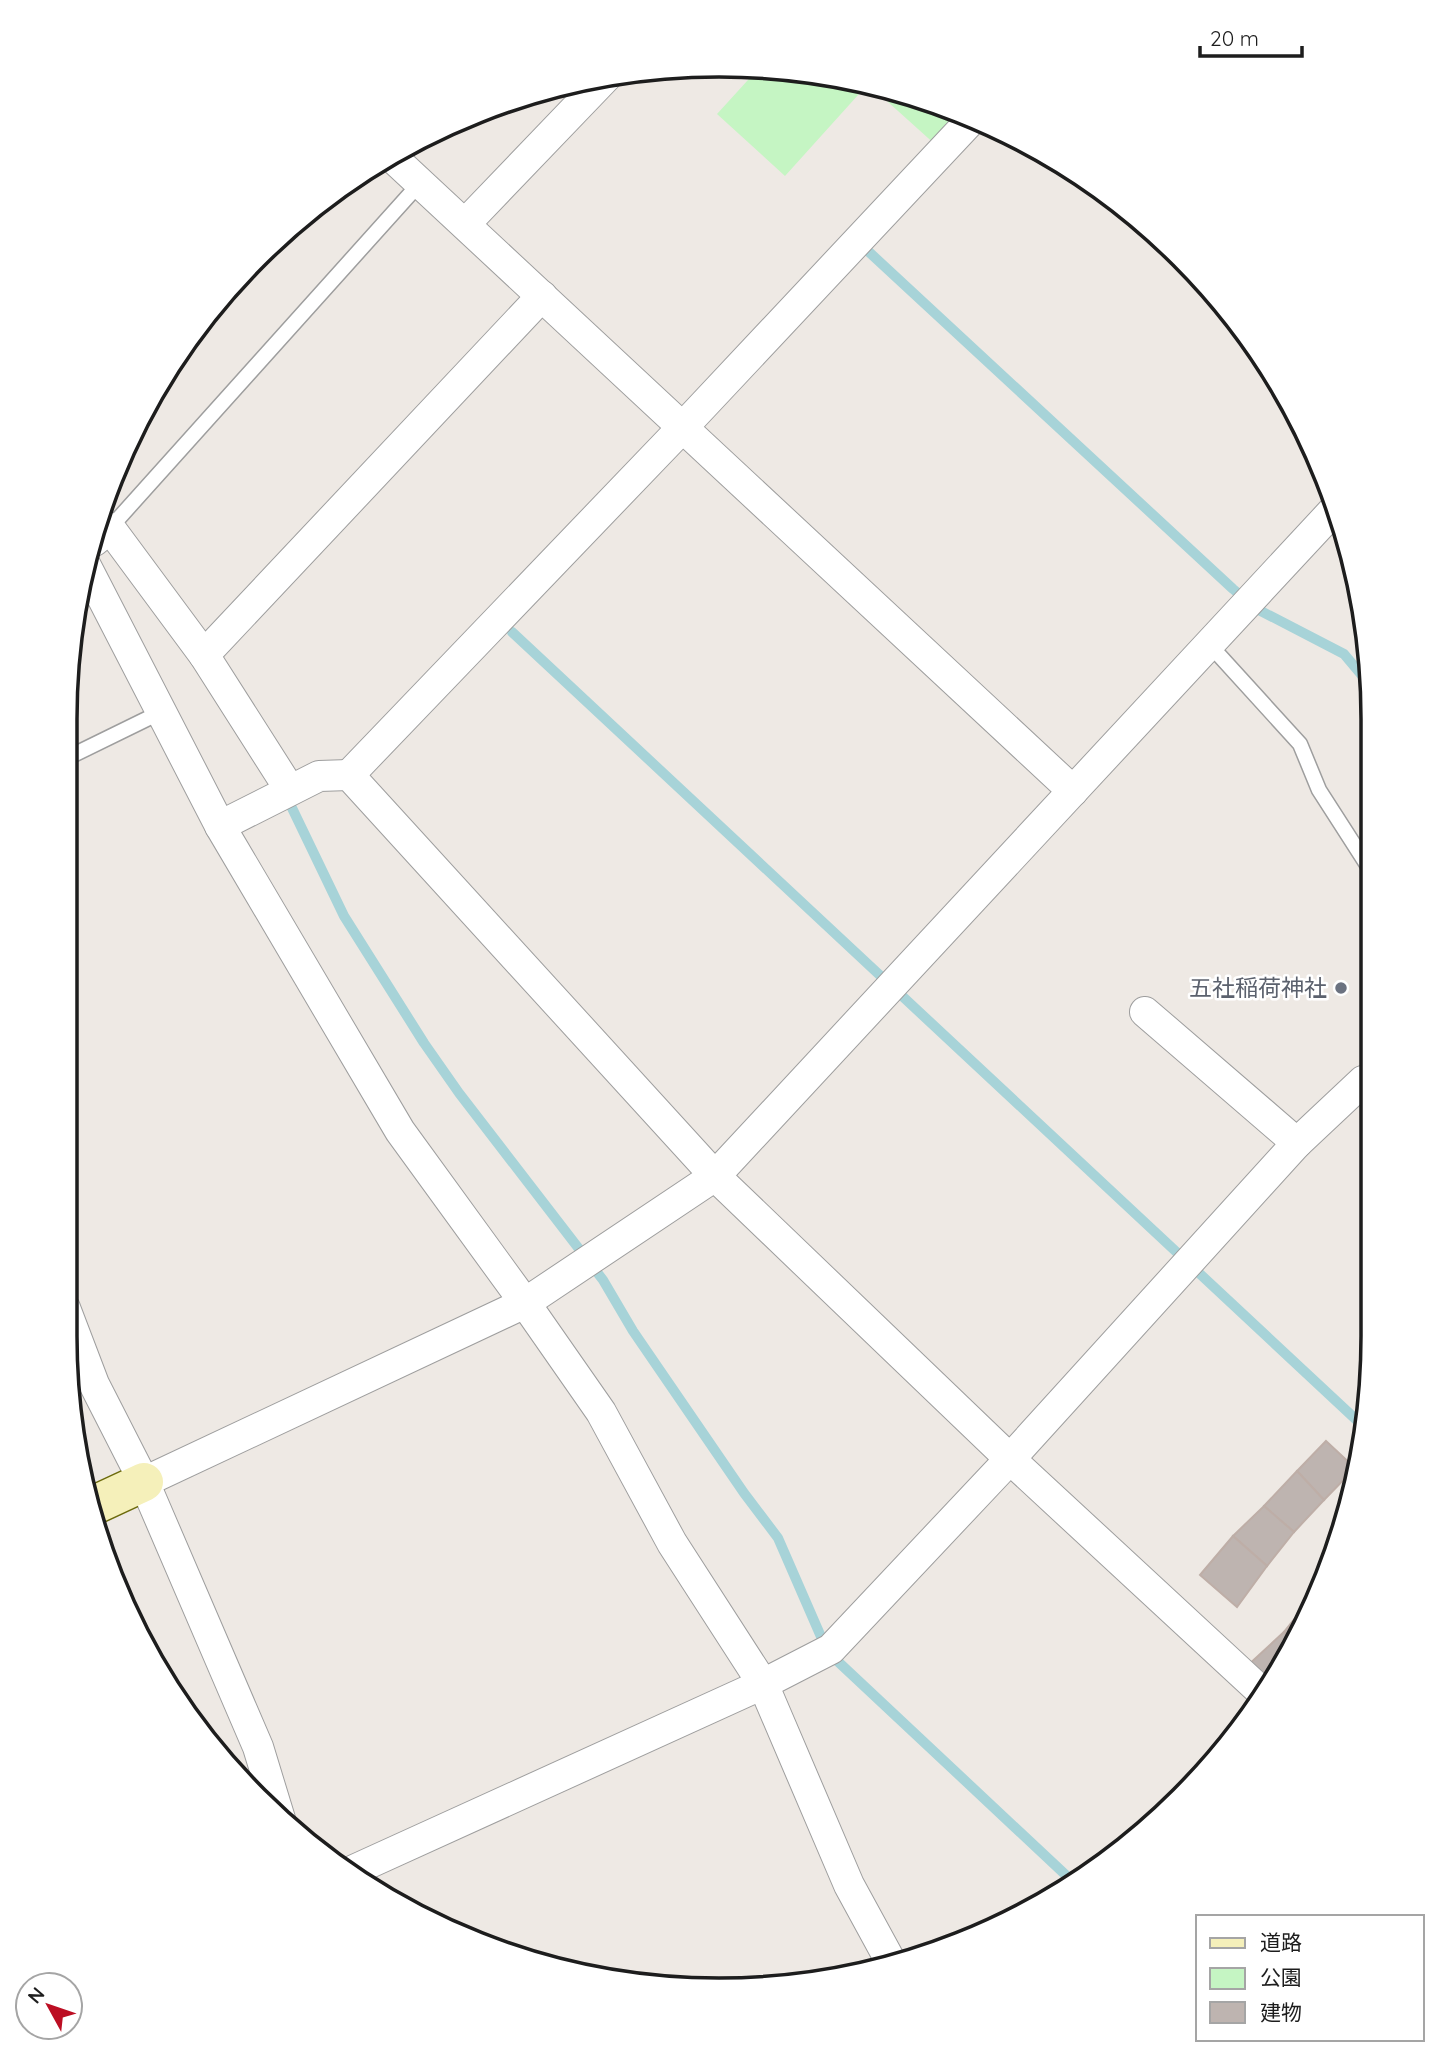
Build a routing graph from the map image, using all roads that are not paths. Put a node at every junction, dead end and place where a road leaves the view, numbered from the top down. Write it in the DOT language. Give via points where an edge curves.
graph roads {
  1 [pos="595,89"];
  2 [pos="965,126"];
  3 [pos="398,163"];
  4 [pos="420,183"];
  5 [pos="465,224"];
  6 [pos="542,296"];
  7 [pos="683,427"];
  8 [pos="1328,516"];
  9 [pos="106,531"];
  10 [pos="104,537"];
  11 [pos="93,579"];
  12 [pos="1209,644"];
  13 [pos="204,655"];
  14 [pos="161,712"];
  15 [pos="77,753"];
  16 [pos="349,775"];
  17 [pos="290,790"];
  18 [pos="1073,791"];
  19 [pos="220,826"];
  20 [pos="1361,855"];
  21 [pos="1144,1012"];
  22 [pos="1361,1083"];
  23 [pos="1297,1143"];
  24 [pos="716,1176"];
  25 [pos="525,1303"];
  26 [pos="77,1340"];
  27 [pos="1010,1460"];
  28 [pos="144,1482"];
  29 [pos="99,1503"];
  30 [pos="764,1684"];
  31 [pos="1257,1687"];
  32 [pos="274,1798"];
  33 [pos="359,1868"];
  34 [pos="887,1955"];
  1 -- 5 [label="street"];
  2 -- 7 [label="street"];
  3 -- 4 [label="street"];
  4 -- 5 [label="street"];
  4 -- 9 [label="lane"];
  5 -- 6 [label="street"];
  6 -- 7 [label="street"];
  6 -- 13 [label="street"];
  7 -- 16 [label="street"];
  7 -- 18 [label="street"];
  8 -- 12 [label="street"];
  10 -- 13 [label="street"];
  11 -- 14 [label="street"];
  12 -- 18 [label="street"];
  12 -- 20 [label="lane" via="1300,744 1319,789"];
  13 -- 17 [label="street"];
  14 -- 15 [label="lane"];
  14 -- 19 [label="street"];
  16 -- 17 [label="street" via="319,776"];
  16 -- 24 [label="street"];
  17 -- 19 [label="street"];
  18 -- 24 [label="street"];
  19 -- 25 [label="street" via="400,1131"];
  21 -- 23 [label="street"];
  22 -- 23 [label="street"];
  23 -- 27 [label="street"];
  24 -- 25 [label="street"];
  24 -- 27 [label="street"];
  25 -- 28 [label="street"];
  25 -- 30 [label="street" via="601,1412 672,1543"];
  26 -- 28 [label="street" via="94,1384"];
  27 -- 30 [label="street" via="831,1648"];
  27 -- 31 [label="street"];
  28 -- 29 [label="street"];
  28 -- 32 [label="street" via="258,1747"];
  30 -- 33 [label="street"];
  30 -- 34 [label="street" via="849,1885"];
}
